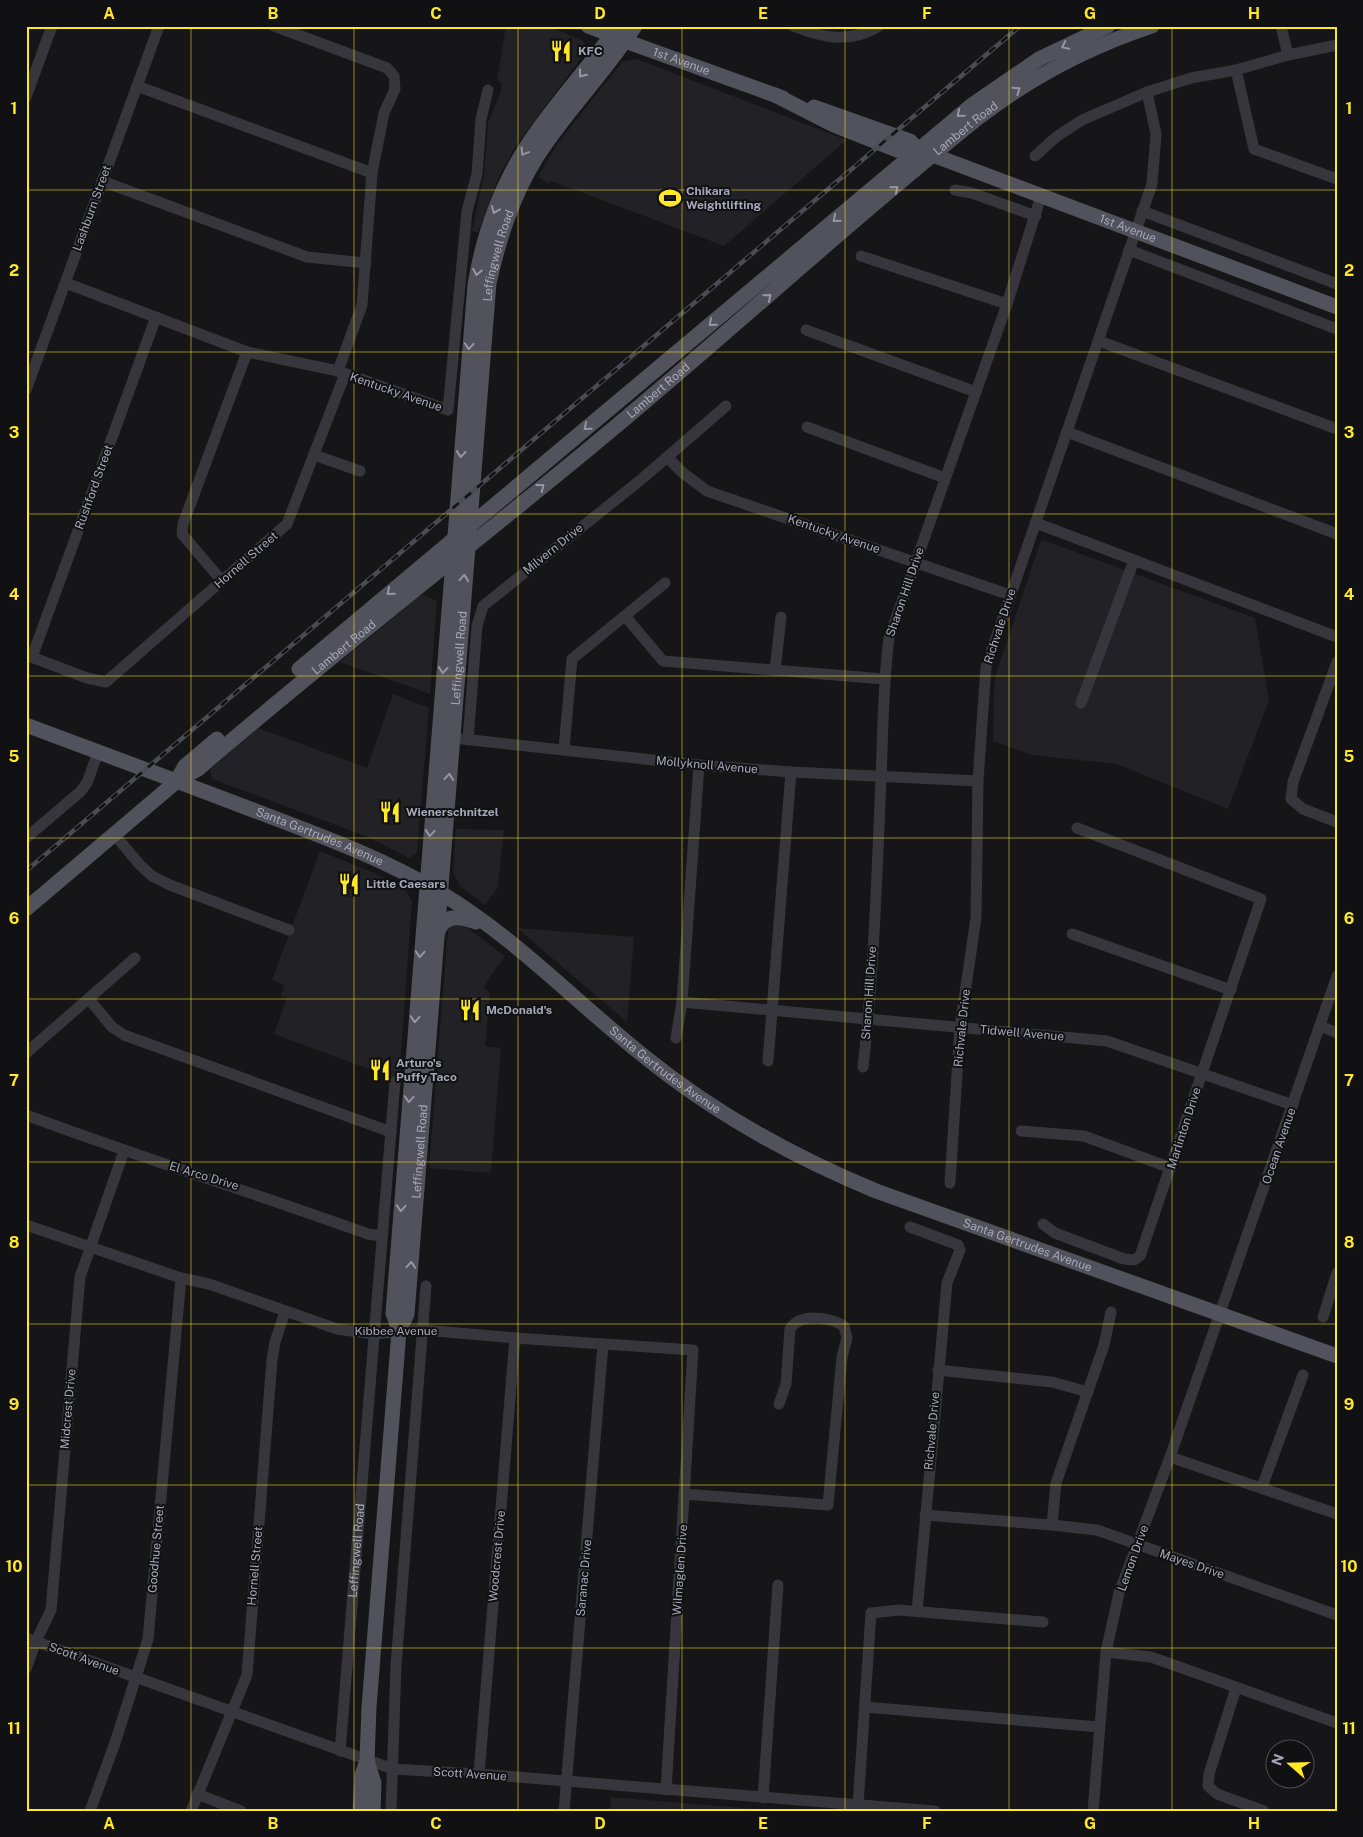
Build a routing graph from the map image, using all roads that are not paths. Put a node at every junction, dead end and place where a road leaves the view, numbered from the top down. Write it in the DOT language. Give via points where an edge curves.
graph roads {
  1 [pos="52,26"];
  2 [pos="159,26"];
  3 [pos="274,26"];
  4 [pos="588,26"];
  5 [pos="634,26"];
  6 [pos="793,26"];
  7 [pos="880,26"];
  8 [pos="1108,26"];
  9 [pos="1152,26"];
  10 [pos="1281,26"];
  11 [pos="618,34"];
  12 [pos="1337,45"];
  13 [pos="1288,54"];
  14 [pos="31,69"];
  15 [pos="1236,70"];
  16 [pos="137,86"];
  17 [pos="488,90"];
  18 [pos="1148,92"];
  19 [pos="775,96"];
  20 [pos="26,97"];
  21 [pos="828,122"];
  22 [pos="863,124"];
  23 [pos="918,150"];
  24 [pos="933,156"];
  25 [pos="1036,156"];
  26 [pos="372,173"];
  27 [pos="1337,179"];
  28 [pos="102,181"];
  29 [pos="954,190"];
  30 [pos="1041,196"];
  31 [pos="1142,211"];
  32 [pos="1036,216"];
  33 [pos="1135,232"];
  34 [pos="1129,250"];
  35 [pos="861,256"];
  36 [pos="366,263"];
  37 [pos="66,282"];
  38 [pos="1337,284"];
  39 [pos="1007,304"];
  40 [pos="1337,307"];
  41 [pos="156,317"];
  42 [pos="1337,329"];
  43 [pos="806,330"];
  44 [pos="1099,341"];
  45 [pos="247,352"];
  46 [pos="341,372"];
  47 [pos="26,390"];
  48 [pos="976,392"];
  49 [pos="726,406"];
  50 [pos="806,427"];
  51 [pos="1337,429"];
  52 [pos="1067,432"];
  53 [pos="314,455"];
  54 [pos="667,457"];
  55 [pos="360,471"];
  56 [pos="945,478"];
  57 [pos="520,483"];
  58 [pos="471,498"];
  59 [pos="1036,523"];
  60 [pos="468,527"];
  61 [pos="1337,534"];
  62 [pos="453,539"];
  63 [pos="467,548"];
  64 [pos="452,560"];
  65 [pos="1134,560"];
  66 [pos="916,562"];
  67 [pos="222,581"];
  68 [pos="665,583"];
  69 [pos="1010,595"];
  70 [pos="394,608"];
  71 [pos="625,616"];
  72 [pos="781,616"];
  73 [pos="447,621"];
  74 [pos="1337,637"];
  75 [pos="29,656"];
  76 [pos="1337,662"];
  77 [pos="775,670"];
  78 [pos="884,679"];
  79 [pos="1082,704"];
  80 [pos="26,725"];
  81 [pos="445,737"];
  82 [pos="468,740"];
  83 [pos="564,749"];
  84 [pos="98,752"];
  85 [pos="699,765"];
  86 [pos="790,772"];
  87 [pos="881,777"];
  88 [pos="177,781"];
  89 [pos="978,781"];
  90 [pos="1337,822"];
  91 [pos="1077,828"];
  92 [pos="114,834"];
  93 [pos="26,838"];
  94 [pos="426,885"];
  95 [pos="440,892"];
  96 [pos="26,909"];
  97 [pos="493,929"];
  98 [pos="289,930"];
  99 [pos="1072,934"];
  100 [pos="436,939"];
  101 [pos="135,958"];
  102 [pos="1337,976"];
  103 [pos="1231,990"];
  104 [pos="89,999"];
  105 [pos="682,1002"];
  106 [pos="772,1012"];
  107 [pos="868,1018"];
  108 [pos="1320,1026"];
  109 [pos="960,1027"];
  110 [pos="1337,1033"];
  111 [pos="676,1038"];
  112 [pos="26,1053"];
  113 [pos="768,1061"];
  114 [pos="863,1066"];
  115 [pos="1202,1073"];
  116 [pos="395,1082"];
  117 [pos="1293,1105"];
  118 [pos="26,1115"];
  119 [pos="1021,1130"];
  120 [pos="390,1132"];
  121 [pos="124,1151"];
  122 [pos="1171,1168"];
  123 [pos="950,1182"];
  124 [pos="26,1224"];
  125 [pos="1043,1224"];
  126 [pos="910,1227"];
  127 [pos="382,1236"];
  128 [pos="89,1248"];
  129 [pos="1337,1273"];
  130 [pos="181,1278"];
  131 [pos="426,1286"];
  132 [pos="285,1312"];
  133 [pos="1111,1312"];
  134 [pos="1220,1316"];
  135 [pos="1323,1317"];
  136 [pos="422,1330"];
  137 [pos="399,1331"];
  138 [pos="374,1334"];
  139 [pos="515,1338"];
  140 [pos="603,1344"];
  141 [pos="693,1350"];
  142 [pos="1337,1356"];
  143 [pos="938,1370"];
  144 [pos="1303,1376"];
  145 [pos="1088,1392"];
  146 [pos="779,1404"];
  147 [pos="1170,1458"];
  148 [pos="1262,1487"];
  149 [pos="684,1494"];
  150 [pos="1337,1514"];
  151 [pos="925,1515"];
  152 [pos="1052,1525"];
  153 [pos="1137,1545"];
  154 [pos="778,1585"];
  155 [pos="917,1612"];
  156 [pos="1337,1615"];
  157 [pos="1043,1622"];
  158 [pos="31,1640"];
  159 [pos="1106,1652"];
  160 [pos="26,1669"];
  161 [pos="135,1677"];
  162 [pos="1236,1688"];
  163 [pos="865,1707"];
  164 [pos="233,1712"];
  165 [pos="1337,1723"];
  166 [pos="1099,1727"];
  167 [pos="340,1751"];
  168 [pos="367,1761"];
  169 [pos="393,1769"];
  170 [pos="479,1774"];
  171 [pos="568,1781"];
  172 [pos="666,1790"];
  173 [pos="197,1794"];
  174 [pos="763,1798"];
  175 [pos="858,1805"];
  176 [pos="90,1811"];
  177 [pos="191,1811"];
  178 [pos="241,1811"];
  179 [pos="360,1811"];
  180 [pos="373,1811"];
  181 [pos="391,1811"];
  182 [pos="564,1811"];
  183 [pos="934,1811"];
  184 [pos="1093,1811"];
  185 [pos="1264,1811"];
  1 -- 14 [label="street"];
  2 -- 16 [label="street, Lashburn Street"];
  3 -- 26 [label="street, Hornell Street" via="387,68 394,76 394,88 384,113"];
  4 -- 11 [label="main road, 1st Avenue"];
  5 -- 11 [label="main road, Leffingwell Road"];
  6 -- 7 [label="street" via="821,37 843,39"];
  8 -- 23 [label="main road, Lambert Road, one-way" via="1023,68"];
  24 -- 9 [label="main road, Lambert Road, one-way" via="999,102 1034,79 1098,46"];
  10 -- 13 [label="street"];
  11 -- 19 [label="main road, 1st Avenue"];
  11 -- 58 [label="main road, Leffingwell Road" via="536,159 512,206 500,239 487,300"];
  11 -- 62 [label="main road, Leffingwell Road, one-way" via="527,146 502,193 484,242 472,312"];
  12 -- 13 [label="street"];
  13 -- 15 [label="street"];
  14 -- 20 [label="street"];
  15 -- 18 [label="street" via="1191,78"];
  15 -- 27 [label="street" via="1254,149"];
  16 -- 26 [label="street"];
  16 -- 28 [label="street, Lashburn Street"];
  17 -- 46 [label="street, Kentucky Avenue" via="481,119 476,174 467,211 448,410"];
  18 -- 25 [label="street" via="1082,120 1056,137"];
  18 -- 31 [label="street, Richvale Drive" via="1156,134 1155,159 1152,184"];
  19 -- 21 [label="main road, 1st Avenue"];
  19 -- 22 [label="main road, 1st Avenue"];
  21 -- 22 [label="main road" via="831,116 856,126"];
  21 -- 23 [label="main road, 1st Avenue" via="898,150"];
  22 -- 23 [label="main road, 1st Avenue" via="910,141"];
  23 -- 24 [label="main road, 1st Avenue"];
  23 -- 57 [label="main road, Lambert Road, one-way"];
  24 -- 30 [label="main road, 1st Avenue"];
  63 -- 24 [label="main road, Lambert Road, one-way" via="592,447"];
  26 -- 36 [label="street, Hornell Street"];
  28 -- 36 [label="street" via="307,257"];
  28 -- 37 [label="street, Lashburn Street"];
  29 -- 32 [label="street" via="972,193"];
  30 -- 32 [label="street, Sharon Hill Drive"];
  30 -- 33 [label="main road, 1st Avenue"];
  31 -- 33 [label="street, Richvale Drive"];
  31 -- 38 [label="street"];
  32 -- 39 [label="street, Sharon Hill Drive"];
  33 -- 34 [label="street, Richvale Drive"];
  33 -- 40 [label="main road, 1st Avenue"];
  34 -- 42 [label="street"];
  34 -- 44 [label="street, Richvale Drive"];
  35 -- 39 [label="street"];
  36 -- 46 [label="street, Hornell Street" via="362,304"];
  37 -- 41 [label="street, Kentucky Avenue"];
  37 -- 47 [label="street, Lashburn Street"];
  39 -- 48 [label="street, Sharon Hill Drive"];
  41 -- 45 [label="street, Kentucky Avenue"];
  41 -- 75 [label="street, Rushford Street"];
  43 -- 48 [label="street"];
  44 -- 51 [label="street"];
  44 -- 52 [label="street, Richvale Drive"];
  45 -- 46 [label="street, Kentucky Avenue"];
  45 -- 67 [label="street" via="183,524 182,534"];
  46 -- 53 [label="street, Hornell Street"];
  48 -- 56 [label="street, Sharon Hill Drive"];
  49 -- 54 [label="street, Milvern Drive"];
  50 -- 56 [label="street"];
  52 -- 59 [label="street, Richvale Drive"];
  52 -- 61 [label="street"];
  53 -- 55 [label="street"];
  53 -- 67 [label="street, Hornell Street" via="287,524"];
  54 -- 66 [label="street, Kentucky Avenue" via="708,491"];
  54 -- 82 [label="street, Milvern Drive" via="483,606 477,626"];
  56 -- 66 [label="street, Sharon Hill Drive"];
  57 -- 58 [label="main road" via="482,504"];
  57 -- 60 [label="main road, Lambert Road"];
  58 -- 60 [label="main road, Leffingwell Road"];
  59 -- 65 [label="street"];
  59 -- 69 [label="street, Richvale Drive"];
  60 -- 62 [label="main road, Lambert Road"];
  60 -- 63 [label="main road, Leffingwell Road"];
  62 -- 64 [label="main road, Leffingwell Road"];
  62 -- 88 [label="main road, Lambert Road, one-way" via="186,766"];
  63 -- 64 [label="main road, Lambert Road"];
  81 -- 63 [label="main road, Leffingwell Road, one-way"];
  64 -- 70 [label="main road, Lambert Road"];
  64 -- 73 [label="main road, Leffingwell Road"];
  65 -- 74 [label="street"];
  65 -- 79 [label="street"];
  66 -- 69 [label="street, Kentucky Avenue"];
  66 -- 78 [label="street, Sharon Hill Drive" via="889,638"];
  67 -- 75 [label="street, Hornell Street" via="106,682"];
  68 -- 71 [label="street"];
  69 -- 89 [label="street, Richvale Drive" via="986,667"];
  70 -- 73 [label="main road" via="425,587 434,587 443,594"];
  70 -- 88 [label="main road, Lambert Road" via="313,671 198,769"];
  71 -- 77 [label="street" via="663,661"];
  71 -- 83 [label="street" via="572,659"];
  72 -- 77 [label="street"];
  73 -- 81 [label="main road, Leffingwell Road, one-way"];
  76 -- 90 [label="street" via="1293,782 1291,799 1302,809"];
  77 -- 78 [label="street"];
  78 -- 87 [label="street, Sharon Hill Drive"];
  80 -- 84 [label="main road, Santa Gertrudes Avenue"];
  81 -- 82 [label="street, Mollyknoll Avenue"];
  81 -- 94 [label="main road, Leffingwell Road, one-way"];
  95 -- 81 [label="main road, Leffingwell Road, one-way"];
  82 -- 83 [label="street, Mollyknoll Avenue"];
  83 -- 85 [label="street, Mollyknoll Avenue"];
  84 -- 88 [label="main road, Santa Gertrudes Avenue"];
  84 -- 93 [label="street" via="87,783 80,792"];
  85 -- 86 [label="street, Mollyknoll Avenue"];
  85 -- 105 [label="street"];
  86 -- 87 [label="street, Mollyknoll Avenue"];
  86 -- 106 [label="street"];
  87 -- 89 [label="street, Mollyknoll Avenue"];
  87 -- 107 [label="street, Sharon Hill Drive"];
  88 -- 92 [label="main road, Lambert Road"];
  88 -- 94 [label="main road, Santa Gertrudes Avenue" via="345,845"];
  89 -- 109 [label="street, Richvale Drive" via="976,918"];
  91 -- 103 [label="street, Marlinton Drive" via="1261,899"];
  92 -- 96 [label="main road, Lambert Road"];
  92 -- 98 [label="street" via="152,876"];
  94 -- 95 [label="main road, Santa Gertrudes Avenue"];
  94 -- 137 [label="main road, Leffingwell Road, one-way" via="393,1313"];
  95 -- 97 [label="main road, Santa Gertrudes Avenue"];
  95 -- 100 [label="main road, Leffingwell Road"];
  97 -- 100 [label="main road" via="467,918 455,917 442,924"];
  97 -- 134 [label="main road, Santa Gertrudes Avenue" via="640,1054 748,1130 816,1166 876,1191"];
  99 -- 103 [label="street"];
  137 -- 100 [label="main road, Leffingwell Road, one-way" via="407,1314"];
  101 -- 104 [label="street"];
  102 -- 108 [label="street, Ocean Avenue"];
  103 -- 115 [label="street, Marlinton Drive"];
  104 -- 112 [label="street"];
  104 -- 120 [label="street" via="124,1035"];
  105 -- 106 [label="street, Tidwell Avenue"];
  105 -- 111 [label="street"];
  106 -- 107 [label="street, Tidwell Avenue"];
  106 -- 113 [label="street"];
  107 -- 109 [label="street, Tidwell Avenue"];
  107 -- 114 [label="street, Sharon Hill Drive"];
  108 -- 110 [label="street"];
  108 -- 117 [label="street, Ocean Avenue"];
  109 -- 115 [label="street, Tidwell Avenue" via="1108,1041"];
  109 -- 123 [label="street, Richvale Drive"];
  115 -- 117 [label="street, Tidwell Avenue"];
  115 -- 122 [label="street, Marlinton Drive"];
  116 -- 120 [label="street, Leffingwell Road"];
  117 -- 134 [label="street, Ocean Avenue"];
  118 -- 121 [label="street, El Arco Drive"];
  119 -- 122 [label="street" via="1084,1136"];
  120 -- 127 [label="street, Leffingwell Road"];
  121 -- 127 [label="street, El Arco Drive"];
  121 -- 128 [label="street, Midcrest Drive"];
  122 -- 125 [label="street, Marlinton Drive" via="1140,1256 1134,1260 1055,1233"];
  124 -- 128 [label="street, Kibbee Avenue"];
  126 -- 143 [label="street, Richvale Drive" via="951,1241 960,1250 947,1283"];
  127 -- 138 [label="street, Leffingwell Road"];
  128 -- 130 [label="street, Kibbee Avenue"];
  128 -- 158 [label="street, Midcrest Drive" via="80,1277 51,1610"];
  129 -- 135 [label="street"];
  130 -- 132 [label="street, Kibbee Avenue" via="209,1284"];
  130 -- 161 [label="street, Goodhue Street" via="148,1639"];
  131 -- 136 [label="street"];
  132 -- 138 [label="street, Kibbee Avenue" via="337,1330"];
  132 -- 164 [label="street, Hornell Street" via="274,1342 272,1360 247,1675"];
  133 -- 145 [label="street" via="1109,1329"];
  134 -- 142 [label="main road, Santa Gertrudes Avenue"];
  134 -- 147 [label="street, Lemon Drive"];
  136 -- 137 [label="street, Kibbee Avenue"];
  136 -- 139 [label="street, Kibbee Avenue"];
  136 -- 169 [label="street" via="396,1666"];
  137 -- 138 [label="street, Kibbee Avenue"];
  137 -- 168 [label="main road, Leffingwell Road"];
  138 -- 167 [label="street, Leffingwell Road"];
  139 -- 140 [label="street, Kibbee Avenue"];
  139 -- 170 [label="street, Woodcrest Drive"];
  140 -- 141 [label="street, Kibbee Avenue"];
  140 -- 171 [label="street, Saranac Drive"];
  141 -- 149 [label="street, Wilmaglen Drive"];
  143 -- 145 [label="street" via="1052,1382"];
  143 -- 151 [label="street, Richvale Drive"];
  144 -- 148 [label="street"];
  145 -- 152 [label="street" via="1056,1482"];
  146 -- 149 [label="street" via="786,1384 790,1329 794,1322 802,1318 835,1321 844,1326 847,1338 842,1358 828,1505"];
  147 -- 148 [label="street"];
  147 -- 153 [label="street, Lemon Drive"];
  148 -- 150 [label="street"];
  149 -- 172 [label="street, Wilmaglen Drive"];
  151 -- 152 [label="street, Mayes Drive"];
  151 -- 155 [label="street, Richvale Drive"];
  152 -- 153 [label="street, Mayes Drive" via="1097,1530"];
  153 -- 156 [label="street, Mayes Drive"];
  153 -- 159 [label="street, Lemon Drive" via="1119,1593"];
  154 -- 174 [label="street"];
  155 -- 157 [label="street"];
  155 -- 163 [label="street" via="871,1613"];
  158 -- 160 [label="street, Midcrest Drive"];
  158 -- 161 [label="street, Scott Avenue"];
  159 -- 162 [label="street" via="1150,1657"];
  159 -- 166 [label="street, Lemon Drive"];
  161 -- 164 [label="street, Scott Avenue"];
  161 -- 176 [label="street, Goodhue Street"];
  162 -- 165 [label="street"];
  162 -- 185 [label="street" via="1208,1786 1217,1794"];
  163 -- 166 [label="street"];
  163 -- 175 [label="street"];
  164 -- 167 [label="street, Scott Avenue"];
  164 -- 173 [label="street, Hornell Street"];
  166 -- 184 [label="street, Lemon Drive"];
  167 -- 168 [label="street, Scott Avenue"];
  168 -- 169 [label="street, Scott Avenue"];
  168 -- 179 [label="main road, Leffingwell Road" via="362,1775"];
  168 -- 180 [label="main road, Leffingwell Road" via="374,1783"];
  169 -- 170 [label="street, Scott Avenue"];
  169 -- 181 [label="street"];
  170 -- 171 [label="street, Scott Avenue"];
  171 -- 172 [label="street, Scott Avenue"];
  171 -- 182 [label="street, Saranac Drive"];
  172 -- 174 [label="street, Scott Avenue"];
  173 -- 177 [label="street, Hornell Street"];
  173 -- 178 [label="street"];
  174 -- 175 [label="street, Scott Avenue"];
  175 -- 183 [label="street, Scott Avenue"];
}
